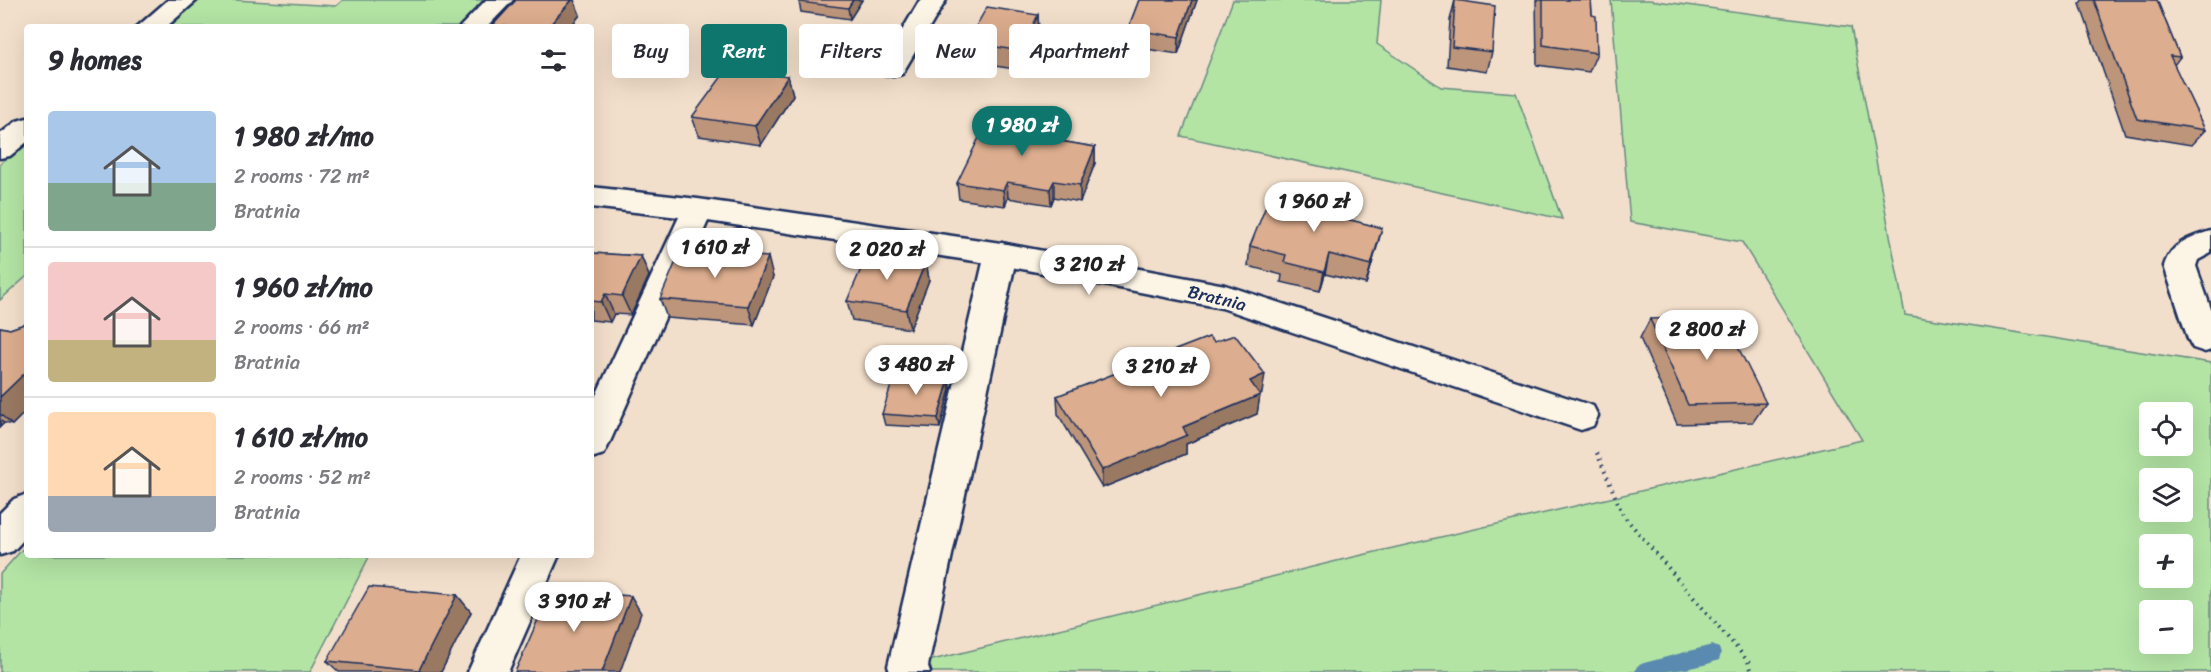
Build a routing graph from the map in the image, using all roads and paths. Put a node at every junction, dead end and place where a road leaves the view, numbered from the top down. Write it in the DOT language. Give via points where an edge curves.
graph roads {
  1 [pos="184,0"];
  2 [pos="500,0"];
  3 [pos="933,0"];
  4 [pos="154,24"];
  5 [pos="476,24"];
  6 [pos="903,51"];
  7 [pos="24,129"];
  8 [pos="0,149"];
  9 [pos="594,197"];
  10 [pos="698,208"];
  11 [pos="2211,242"];
  12 [pos="1001,254"];
  13 [pos="2205,339"];
  14 [pos="1581,416"];
  15 [pos="594,437"];
  16 [pos="24,513"];
  17 [pos="0,539"];
  18 [pos="539,558"];
  19 [pos="488,672"];
  20 [pos="910,672"];
  21 [pos="1752,672"];
  1 -- 4 [label="street"];
  2 -- 5 [label="street"];
  3 -- 6 [label="street"];
  7 -- 8 [label="street"];
  9 -- 10 [label="street, Bratnia"];
  10 -- 12 [label="street, Bratnia"];
  10 -- 15 [label="street"];
  11 -- 13 [label="street" via="2187,252 2180,266"];
  12 -- 14 [label="street, Bratnia" via="1226,297"];
  12 -- 20 [label="street" via="908,666"];
  14 -- 21 [label="path" via="1623,515 1748,661"];
  16 -- 17 [label="street"];
  18 -- 19 [label="street"];
}
